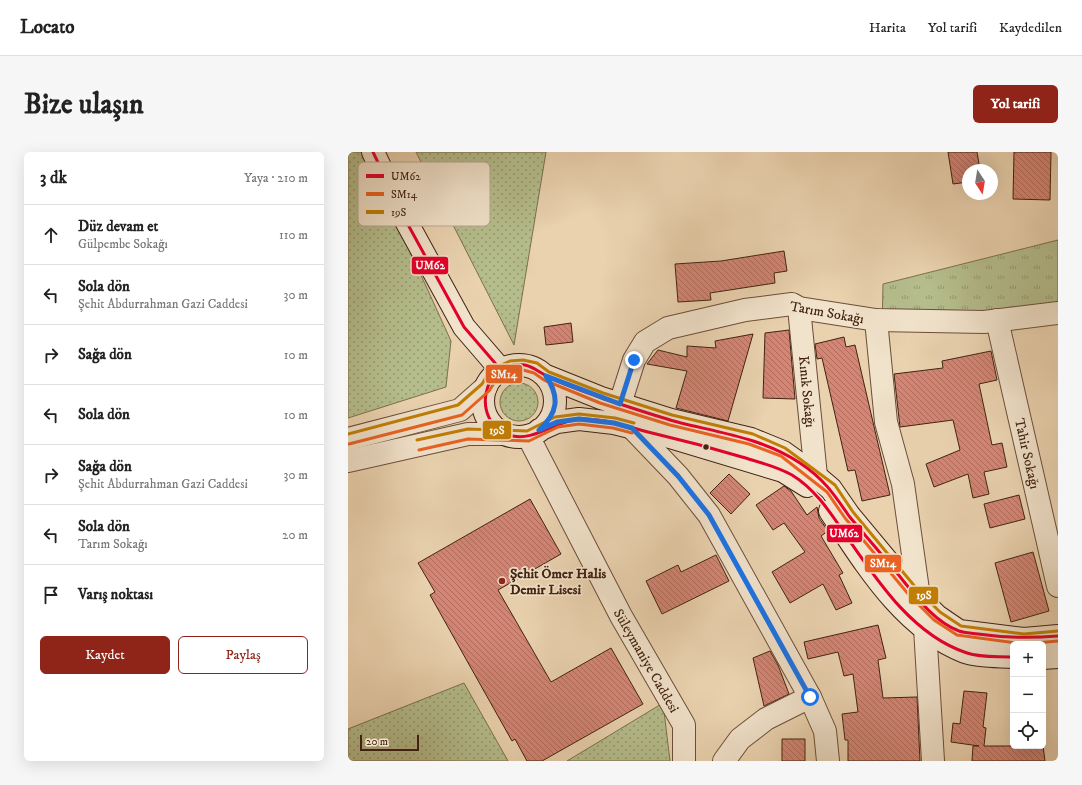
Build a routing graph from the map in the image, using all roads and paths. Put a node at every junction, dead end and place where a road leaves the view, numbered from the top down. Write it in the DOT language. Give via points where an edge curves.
graph roads {
  1 [pos="373,152"];
  2 [pos="378,162"];
  3 [pos="409,226"];
  4 [pos="799,308"];
  5 [pos="1058,313"];
  6 [pos="876,320"];
  7 [pos="997,320"];
  8 [pos="501,370"];
  9 [pos="546,376"];
  10 [pos="486,387"];
  11 [pos="620,404"];
  12 [pos="632,428"];
  13 [pos="534,433"];
  14 [pos="506,434"];
  15 [pos="348,439"];
  16 [pos="348,461"];
  17 [pos="816,476"];
  18 [pos="1058,586"];
  19 [pos="918,597"];
  20 [pos="925,628"];
  21 [pos="1058,636"];
  22 [pos="1010,657"];
  23 [pos="1058,657"];
  24 [pos="1046,658"];
  25 [pos="810,697"];
  26 [pos="684,761"];
  27 [pos="724,761"];
  28 [pos="828,761"];
  29 [pos="933,761"];
  1 -- 2 [label="street"];
  3 -- 8 [label="street" via="464,327"];
  4 -- 6 [label="street, Tarım Sokağı"];
  4 -- 11 [label="street, Tarım Sokağı" via="792,304 745,310 668,328 645,342 634,360"];
  4 -- 17 [label="street, Kınık Sokağı"];
  5 -- 7 [label="street, Tarım Sokağı"];
  6 -- 7 [label="street, Tarım Sokağı"];
  6 -- 19 [label="street" via="886,422 903,484"];
  7 -- 18 [label="street, Tahir Sokağı"];
  8 -- 9 [label="street" via="523,365 536,368"];
  8 -- 10 [label="street" via="492,377"];
  9 -- 11 [label="street"];
  9 -- 13 [label="street" via="556,398 554,411 548,422"];
  10 -- 14 [label="street" via="484,409 496,428"];
  10 -- 15 [label="street" via="460,410"];
  11 -- 17 [label="street" via="671,420 751,439 783,452"];
  12 -- 13 [label="street" via="579,419 557,422"];
  12 -- 20 [label="street" via="783,470 794,477 828,508 879,581 905,611"];
  12 -- 25 [label="street" via="678,476 709,515"];
  13 -- 14 [label="street" via="517,437"];
  13 -- 26 [label="street, Süleymaniye Caddesi" via="621,616 684,725"];
  14 -- 16 [label="street" via="468,434"];
  17 -- 19 [label="street" via="831,489 849,515"];
  19 -- 20 [label="street"];
  19 -- 21 [label="street" via="937,616 959,631 1024,639"];
  20 -- 22 [label="street" via="948,644 966,652"];
  20 -- 29 [label="street"];
  23 -- 24 [label="street"];
  25 -- 27 [label="street" via="766,719 740,740"];
  25 -- 28 [label="street" via="825,731"];
}
